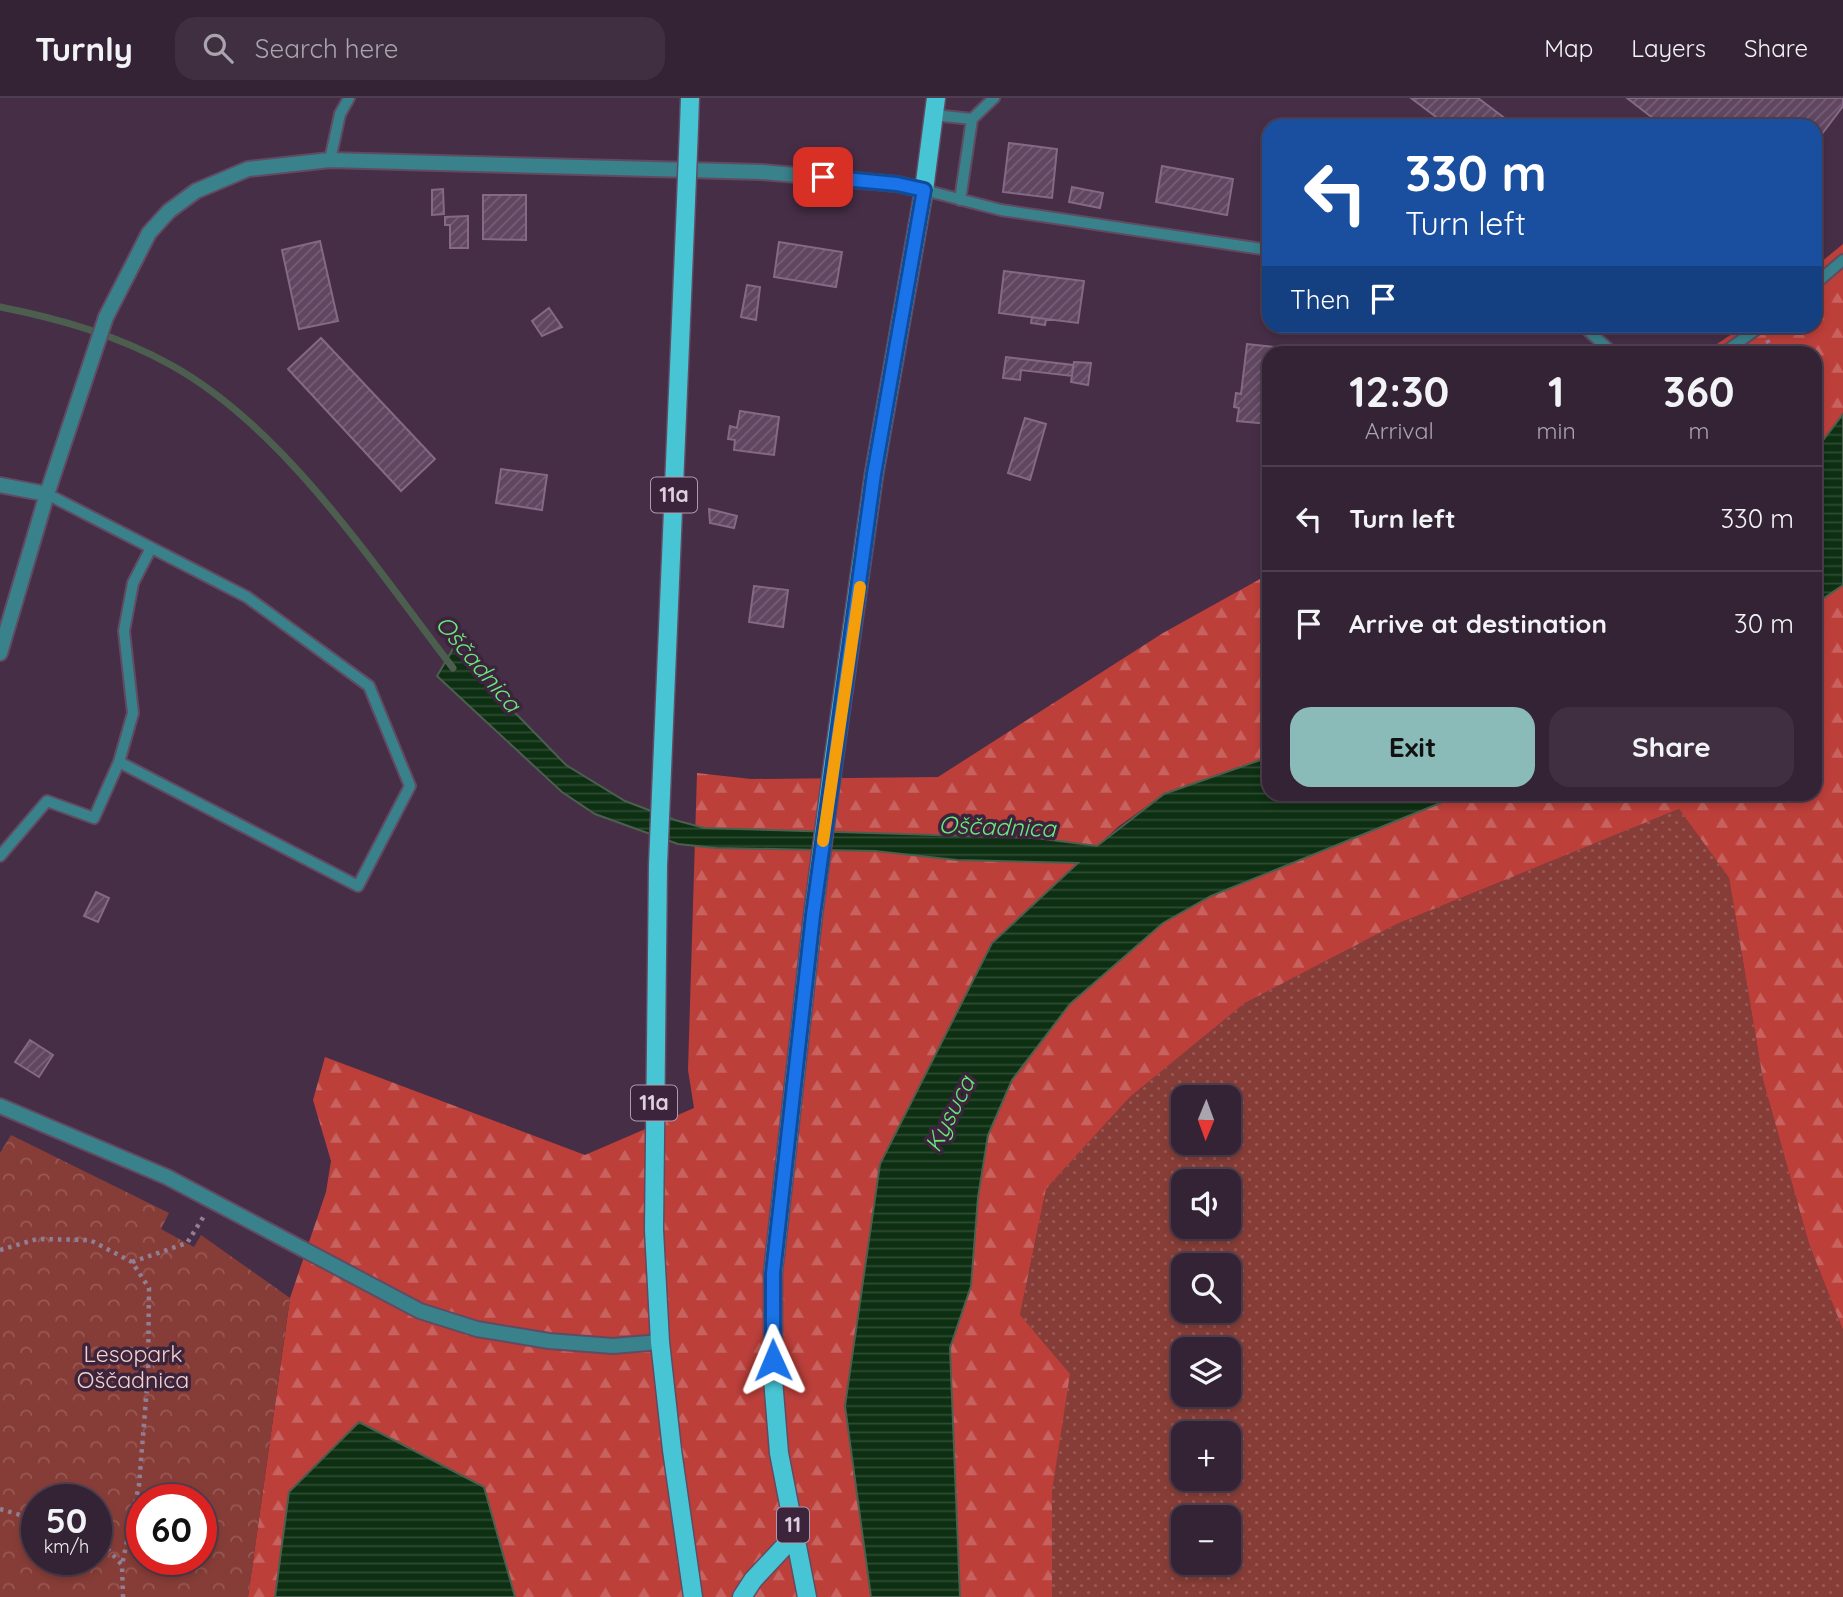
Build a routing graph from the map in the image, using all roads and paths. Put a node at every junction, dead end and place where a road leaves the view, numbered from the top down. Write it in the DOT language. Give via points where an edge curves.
graph roads {
  1 [pos="349,98"];
  2 [pos="690,98"];
  3 [pos="994,98"];
  4 [pos="935,106"];
  5 [pos="972,119"];
  6 [pos="330,159"];
  7 [pos="924,190"];
  8 [pos="960,200"];
  9 [pos="1262,249"];
  10 [pos="1843,260"];
  11 [pos="1822,278"];
  12 [pos="1591,333"];
  13 [pos="1751,333"];
  14 [pos="1605,346"];
  15 [pos="1733,346"];
  16 [pos="0,485"];
  17 [pos="47,494"];
  18 [pos="151,548"];
  19 [pos="0,653"];
  20 [pos="119,762"];
  21 [pos="0,856"];
  22 [pos="1,1105"];
  23 [pos="196,1229"];
  24 [pos="0,1250"];
  25 [pos="132,1262"];
  26 [pos="660,1342"];
  27 [pos="0,1509"];
  28 [pos="21,1515"];
  29 [pos="795,1535"];
  30 [pos="112,1554"];
  31 [pos="122,1565"];
  32 [pos="123,1597"];
  33 [pos="693,1597"];
  34 [pos="741,1597"];
  35 [pos="807,1597"];
  1 -- 6 [label="lane"];
  2 -- 26 [label="main road, 11a, bridge" via="658,865 654,1230"];
  3 -- 5 [label="lane"];
  4 -- 5 [label="lane"];
  4 -- 7 [label="main road, 11"];
  5 -- 8 [label="lane"];
  6 -- 7 [label="street" via="761,172"];
  6 -- 17 [label="street" via="248,169 178,203 141,247 106,317"];
  7 -- 8 [label="lane"];
  7 -- 29 [label="main road, 11" via="874,474 834,757 773,1273 777,1428"];
  8 -- 9 [label="lane"];
  10 -- 11 [label="lane"];
  12 -- 14 [label="lane"];
  13 -- 15 [label="lane"];
  16 -- 17 [label="street"];
  17 -- 18 [label="lane"];
  17 -- 19 [label="street"];
  18 -- 20 [label="lane" via="133,583 124,631 133,713"];
  18 -- 20 [label="lane" via="247,597 369,686 410,786 358,886"];
  20 -- 21 [label="lane" via="94,818 47,801"];
  22 -- 26 [label="street" via="167,1177 420,1311 477,1329 549,1341 613,1346"];
  23 -- 25 [label="path" via="187,1243"];
  24 -- 25 [label="path" via="37,1238 90,1240"];
  25 -- 31 [label="path" via="149,1288 148,1375 139,1485"];
  26 -- 33 [label="main road, 11a"];
  27 -- 28 [label="path"];
  29 -- 34 [label="main road"];
  29 -- 35 [label="main road, 11"];
  30 -- 31 [label="path"];
  31 -- 32 [label="path"];
}
